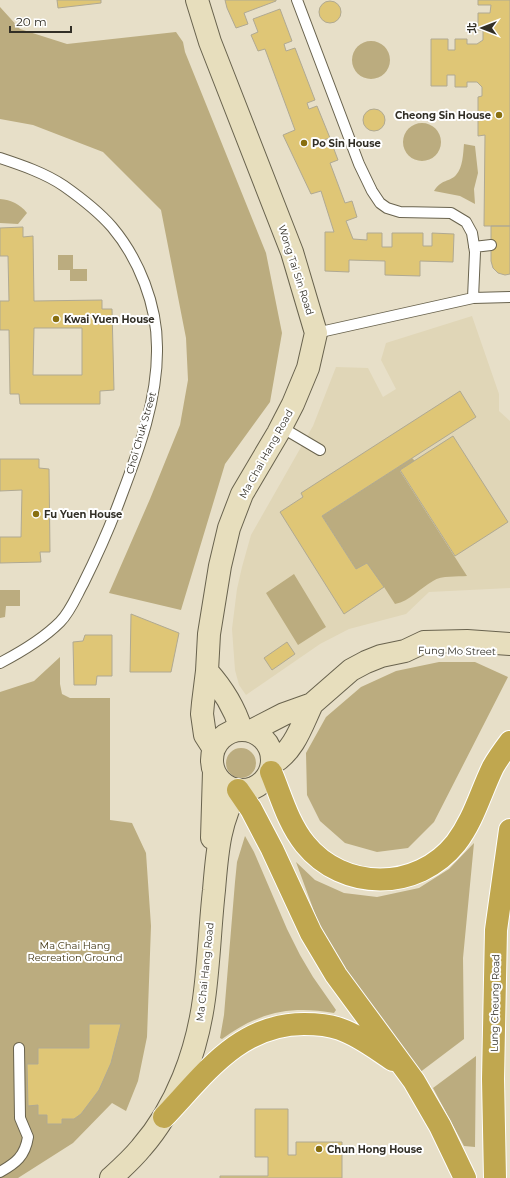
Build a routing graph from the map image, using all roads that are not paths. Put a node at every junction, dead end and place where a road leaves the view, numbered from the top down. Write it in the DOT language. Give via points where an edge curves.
graph roads {
  1 [pos="197,0"];
  2 [pos="296,0"];
  3 [pos="0,158"];
  4 [pos="491,245"];
  5 [pos="474,247"];
  6 [pos="510,297"];
  7 [pos="473,298"];
  8 [pos="316,333"];
  9 [pos="281,427"];
  10 [pos="320,450"];
  11 [pos="508,649"];
  12 [pos="0,663"];
  13 [pos="207,671"];
  14 [pos="312,704"];
  15 [pos="246,730"];
  16 [pos="510,742"];
  17 [pos="214,749"];
  18 [pos="272,768"];
  19 [pos="214,772"];
  20 [pos="238,790"];
  21 [pos="510,830"];
  22 [pos="217,860"];
  23 [pos="19,1048"];
  24 [pos="406,1069"];
  25 [pos="164,1117"];
  26 [pos="0,1172"];
  27 [pos="111,1178"];
  28 [pos="465,1178"];
  29 [pos="495,1178"];
  1 -- 8 [label="main road, Wong Tai Sin Road" via="210,42 292,252"];
  2 -- 5 [label="lane" via="359,164 380,203 400,212 451,213 466,222 472,233"];
  3 -- 12 [label="lane, Choi Chuk Street" via="63,185 112,227 128,249 147,289 158,347 151,402 142,436 112,523 92,567 74,603 60,622 27,648"];
  4 -- 5 [label="lane"];
  5 -- 7 [label="lane"];
  6 -- 7 [label="lane"];
  7 -- 8 [label="lane"];
  8 -- 9 [label="main road, Ma Chai Hang Road" via="308,368"];
  9 -- 10 [label="lane"];
  9 -- 13 [label="main road, Ma Chai Hang Road" via="242,494 229,528 209,634"];
  11 -- 14 [label="main road, Fung Mo Street" via="446,640 424,642 405,651 381,656 351,670"];
  13 -- 15 [label="main road" via="228,698"];
  13 -- 17 [label="main road, Ma Chai Hang Road" via="202,714 205,735"];
  14 -- 15 [label="main road, Fung Mo Street"];
  14 -- 18 [label="main road, Fung Mo Street" via="296,739"];
  15 -- 17 [label="main road" via="226,734"];
  15 -- 18 [label="main road" via="263,737 270,746"];
  16 -- 18 [label="highway" via="494,766 472,817 455,844 425,869 396,879 355,877 334,868 314,854 298,834"];
  17 -- 19 [label="main road, Ma Chai Hang Road"];
  18 -- 20 [label="main road" via="260,785 253,789"];
  19 -- 20 [label="main road" via="223,784"];
  19 -- 22 [label="main road, Ma Chai Hang Road" via="212,838"];
  20 -- 22 [label="main road, Ma Chai Hang Road" via="224,819"];
  20 -- 24 [label="highway" via="272,849 311,933 336,974"];
  21 -- 29 [label="highway, Lung Cheung Road" via="496,930 493,1079"];
  22 -- 25 [label="main road, Ma Chai Hang Road" via="200,1026 184,1074"];
  23 -- 26 [label="lane" via="20,1118 28,1137 22,1155 13,1165"];
  24 -- 25 [label="highway" via="366,1042 340,1029 313,1024 279,1026 264,1030 221,1057"];
  24 -- 28 [label="highway" via="440,1126"];
  25 -- 27 [label="main road, Ma Chai Hang Road" via="142,1148"];
}
